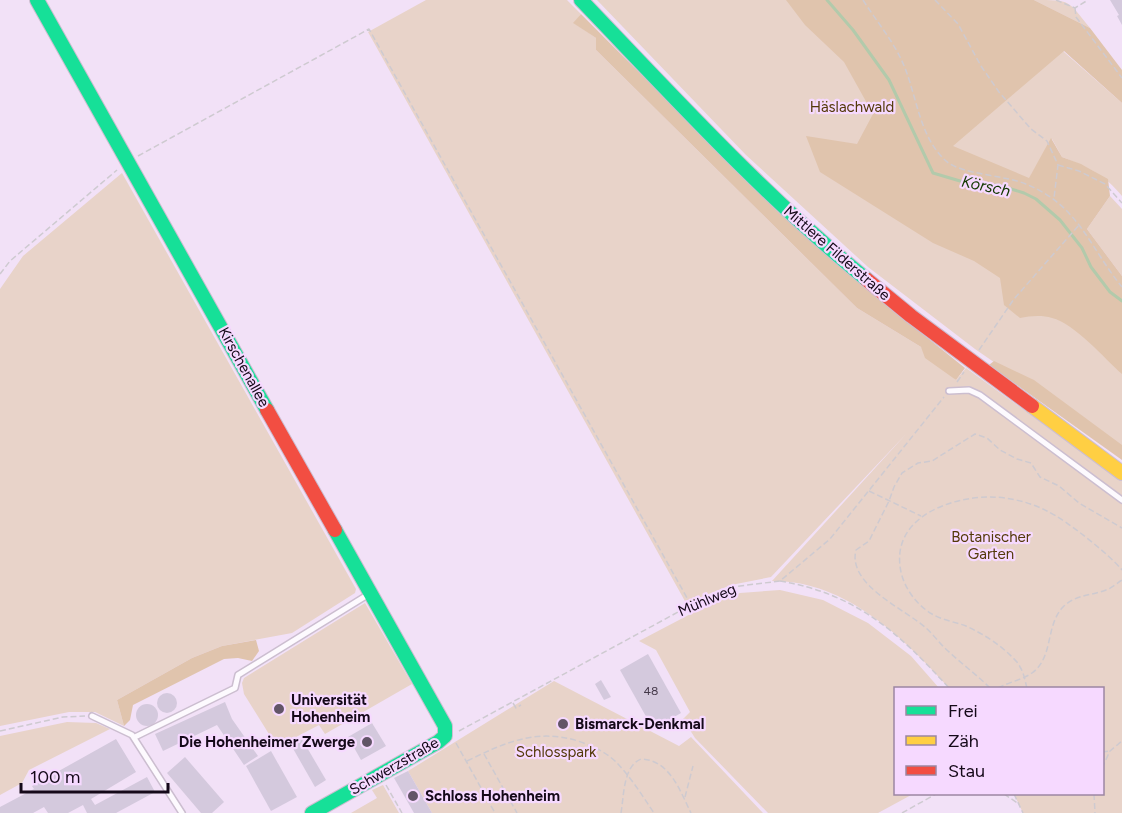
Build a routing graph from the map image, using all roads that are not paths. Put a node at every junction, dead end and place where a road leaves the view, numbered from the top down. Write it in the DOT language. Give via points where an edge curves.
graph roads {
  1 [pos="37,0"];
  2 [pos="581,0"];
  3 [pos="949,391"];
  4 [pos="1122,473"];
  5 [pos="1122,500"];
  6 [pos="371,593"];
  7 [pos="92,716"];
  8 [pos="448,735"];
  9 [pos="135,738"];
  10 [pos="182,813"];
  11 [pos="312,813"];
  1 -- 6 [label="street, Kirschenallee"];
  2 -- 4 [label="street, Mittlere Filderstraße" via="784,209 853,270"];
  3 -- 5 [label="lane" via="969,390 980,396"];
  6 -- 8 [label="street, Kirschenallee"];
  6 -- 9 [label="lane" via="238,675 235,688"];
  7 -- 9 [label="lane"];
  8 -- 11 [label="street, Schwerzstraße"];
  9 -- 10 [label="lane"];
}
